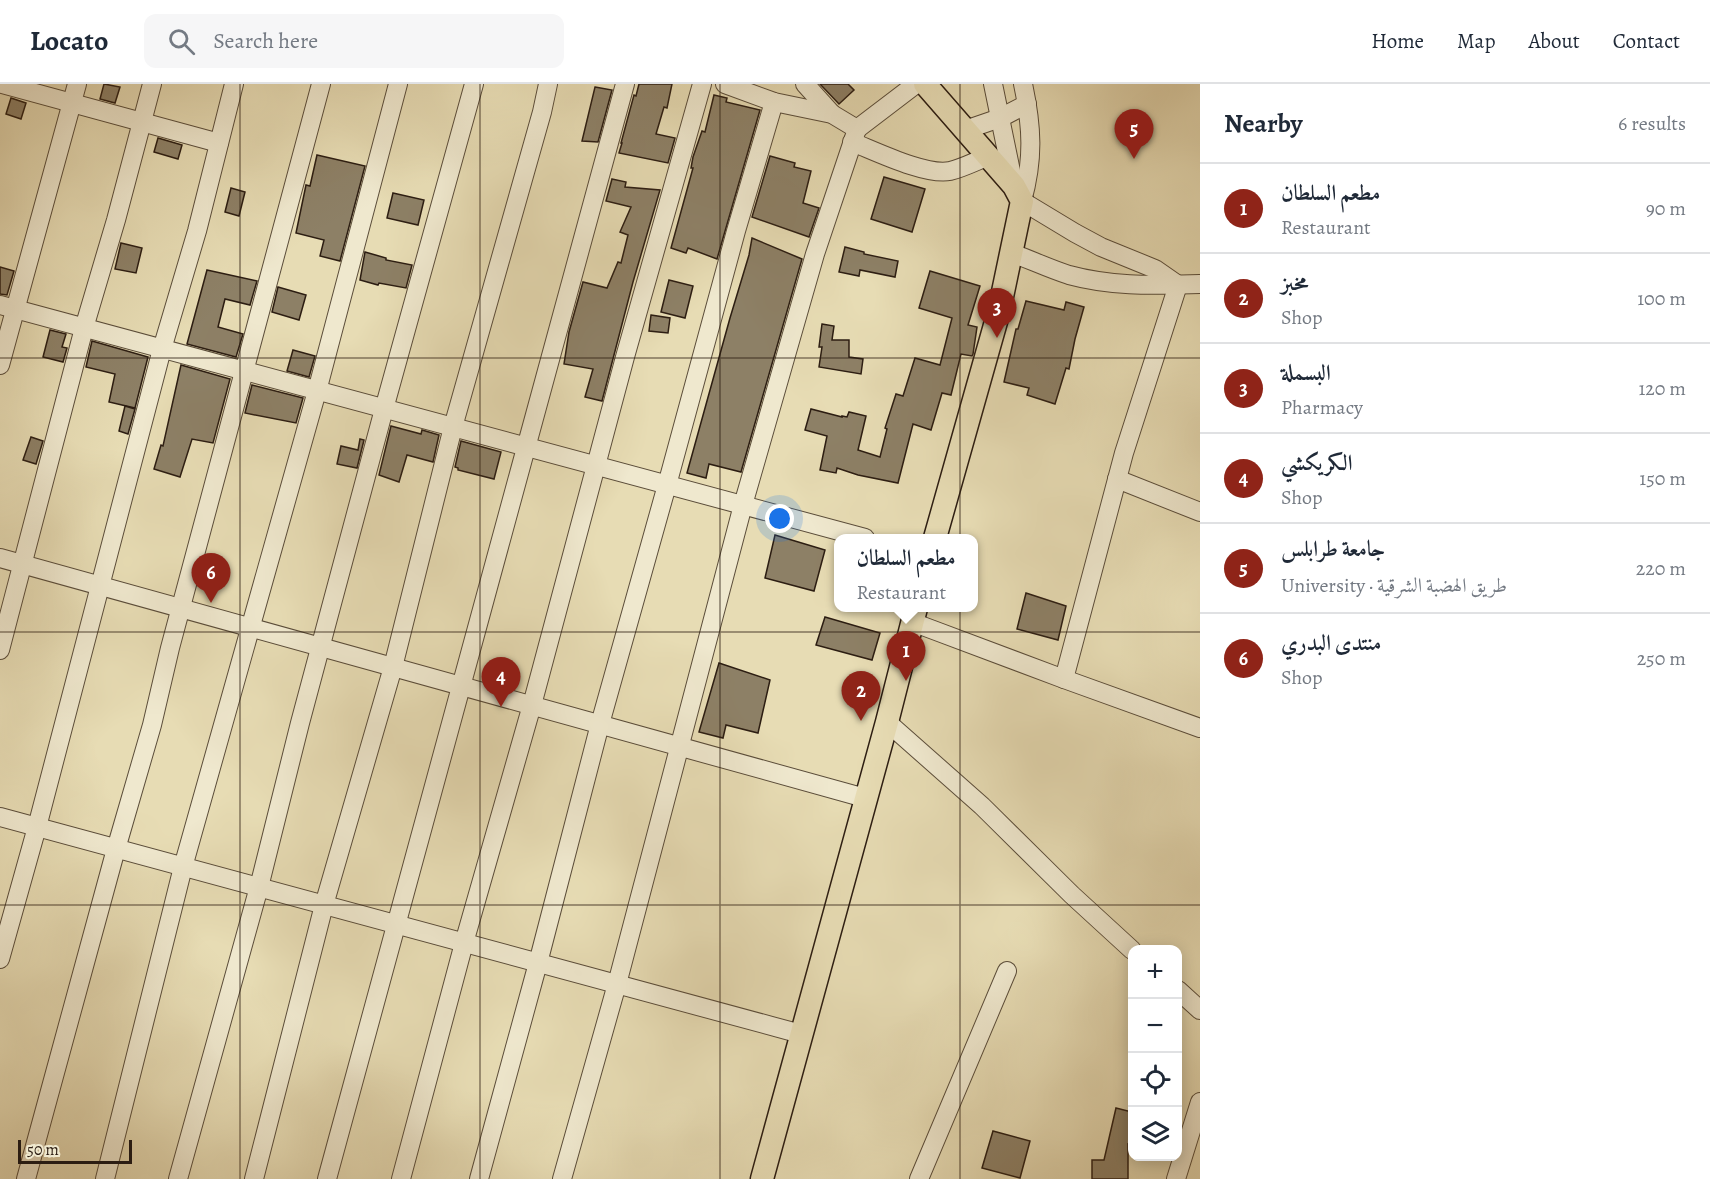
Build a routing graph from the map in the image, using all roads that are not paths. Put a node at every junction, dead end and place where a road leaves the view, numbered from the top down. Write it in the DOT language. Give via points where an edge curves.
graph roads {
  1 [pos="3,84"];
  2 [pos="77,84"];
  3 [pos="152,84"];
  4 [pos="234,84"];
  5 [pos="321,84"];
  6 [pos="398,84"];
  7 [pos="474,84"];
  8 [pos="548,84"];
  9 [pos="625,84"];
  10 [pos="702,84"];
  11 [pos="725,84"];
  12 [pos="805,84"];
  13 [pos="916,84"];
  14 [pos="925,84"];
  15 [pos="993,84"];
  16 [pos="1023,84"];
  17 [pos="0,94"];
  18 [pos="774,102"];
  19 [pos="72,103"];
  20 [pos="1027,104"];
  21 [pos="832,114"];
  22 [pos="1000,118"];
  23 [pos="141,122"];
  24 [pos="965,130"];
  25 [pos="854,136"];
  26 [pos="219,143"];
  27 [pos="989,156"];
  28 [pos="1018,193"];
  29 [pos="1012,253"];
  30 [pos="1200,284"];
  31 [pos="1178,285"];
  32 [pos="8,307"];
  33 [pos="84,328"];
  34 [pos="162,349"];
  35 [pos="0,364"];
  36 [pos="245,371"];
  37 [pos="317,391"];
  38 [pos="384,409"];
  39 [pos="453,427"];
  40 [pos="526,447"];
  41 [pos="595,466"];
  42 [pos="1118,479"];
  43 [pos="667,485"];
  44 [pos="743,506"];
  45 [pos="1200,512"];
  46 [pos="850,534"];
  47 [pos="936,534"];
  48 [pos="0,558"];
  49 [pos="23,565"];
  50 [pos="100,586"];
  51 [pos="182,608"];
  52 [pos="914,615"];
  53 [pos="251,628"];
  54 [pos="321,647"];
  55 [pos="0,650"];
  56 [pos="393,667"];
  57 [pos="1064,679"];
  58 [pos="462,686"];
  59 [pos="532,705"];
  60 [pos="887,722"];
  61 [pos="600,724"];
  62 [pos="1200,728"];
  63 [pos="680,746"];
  64 [pos="865,798"];
  65 [pos="0,817"];
  66 [pos="37,827"];
  67 [pos="116,849"];
  68 [pos="183,867"];
  69 [pos="259,887"];
  70 [pos="324,905"];
  71 [pos="397,924"];
  72 [pos="464,943"];
  73 [pos="1128,946"];
  74 [pos="0,959"];
  75 [pos="538,963"];
  76 [pos="1007,971"];
  77 [pos="618,984"];
  78 [pos="1182,994"];
  79 [pos="1200,1010"];
  80 [pos="801,1034"];
  81 [pos="1200,1102"];
  82 [pos="26,1179"];
  83 [pos="105,1179"];
  84 [pos="178,1179"];
  85 [pos="254,1179"];
  86 [pos="327,1179"];
  87 [pos="401,1179"];
  88 [pos="479,1179"];
  89 [pos="562,1179"];
  90 [pos="762,1179"];
  91 [pos="919,1179"];
  92 [pos="1176,1179"];
  1 -- 17 [label="street"];
  1 -- 19 [label="street"];
  2 -- 19 [label="street"];
  3 -- 23 [label="street"];
  4 -- 26 [label="street"];
  5 -- 36 [label="street"];
  6 -- 37 [label="street"];
  7 -- 38 [label="street"];
  8 -- 39 [label="street"];
  9 -- 40 [label="street"];
  10 -- 41 [label="street"];
  11 -- 18 [label="street"];
  12 -- 21 [label="street"];
  13 -- 25 [label="street"];
  14 -- 24 [label="main road"];
  15 -- 22 [label="street"];
  16 -- 20 [label="street"];
  18 -- 21 [label="street"];
  18 -- 43 [label="street"];
  19 -- 23 [label="street"];
  19 -- 32 [label="street"];
  20 -- 22 [label="street"];
  20 -- 28 [label="street" via="1031,142 1027,184"];
  21 -- 25 [label="street"];
  22 -- 24 [label="street"];
  22 -- 28 [label="street"];
  23 -- 26 [label="street"];
  23 -- 33 [label="street"];
  24 -- 27 [label="main road"];
  25 -- 27 [label="street" via="899,161 935,171 949,171"];
  25 -- 44 [label="street" via="815,254"];
  26 -- 34 [label="street"];
  27 -- 28 [label="main road"];
  28 -- 29 [label="main road"];
  28 -- 31 [label="street" via="1075,233 1155,269"];
  29 -- 31 [label="street" via="1090,280"];
  29 -- 47 [label="main road"];
  30 -- 31 [label="street"];
  31 -- 42 [label="street"];
  32 -- 33 [label="street"];
  32 -- 35 [label="street"];
  33 -- 34 [label="street"];
  33 -- 49 [label="street"];
  34 -- 36 [label="street"];
  34 -- 50 [label="street"];
  36 -- 37 [label="street"];
  36 -- 51 [label="street"];
  37 -- 38 [label="street"];
  37 -- 53 [label="street"];
  38 -- 39 [label="street"];
  38 -- 54 [label="street"];
  39 -- 40 [label="street"];
  39 -- 56 [label="street"];
  40 -- 41 [label="street"];
  40 -- 58 [label="street"];
  41 -- 43 [label="street"];
  41 -- 59 [label="street"];
  42 -- 45 [label="street"];
  42 -- 57 [label="street"];
  43 -- 44 [label="street"];
  43 -- 61 [label="street"];
  44 -- 46 [label="street"];
  44 -- 63 [label="street"];
  48 -- 49 [label="street"];
  49 -- 50 [label="street"];
  49 -- 55 [label="street"];
  50 -- 51 [label="street"];
  50 -- 66 [label="street"];
  51 -- 53 [label="street"];
  51 -- 67 [label="street"];
  52 -- 57 [label="street"];
  52 -- 60 [label="main road"];
  53 -- 54 [label="street"];
  53 -- 68 [label="street"];
  54 -- 56 [label="street"];
  54 -- 69 [label="street"];
  56 -- 58 [label="street"];
  56 -- 70 [label="street"];
  57 -- 62 [label="street"];
  58 -- 59 [label="street"];
  58 -- 71 [label="street"];
  59 -- 61 [label="street"];
  59 -- 72 [label="street"];
  60 -- 64 [label="main road"];
  60 -- 73 [label="street" via="982,806"];
  61 -- 63 [label="street"];
  61 -- 75 [label="street"];
  63 -- 64 [label="street"];
  63 -- 77 [label="street"];
  64 -- 80 [label="main road"];
  65 -- 66 [label="street"];
  66 -- 67 [label="street"];
  66 -- 74 [label="street"];
  67 -- 68 [label="street"];
  67 -- 82 [label="street"];
  68 -- 69 [label="street"];
  68 -- 83 [label="street"];
  69 -- 70 [label="street"];
  69 -- 84 [label="street"];
  70 -- 71 [label="street"];
  70 -- 85 [label="street"];
  71 -- 72 [label="street"];
  71 -- 86 [label="street"];
  72 -- 75 [label="street"];
  72 -- 87 [label="street"];
  75 -- 77 [label="street"];
  75 -- 88 [label="street"];
  76 -- 91 [label="street"];
  77 -- 80 [label="street"];
  77 -- 89 [label="street"];
  78 -- 79 [label="street"];
  80 -- 90 [label="main road"];
  81 -- 92 [label="street"];
}
